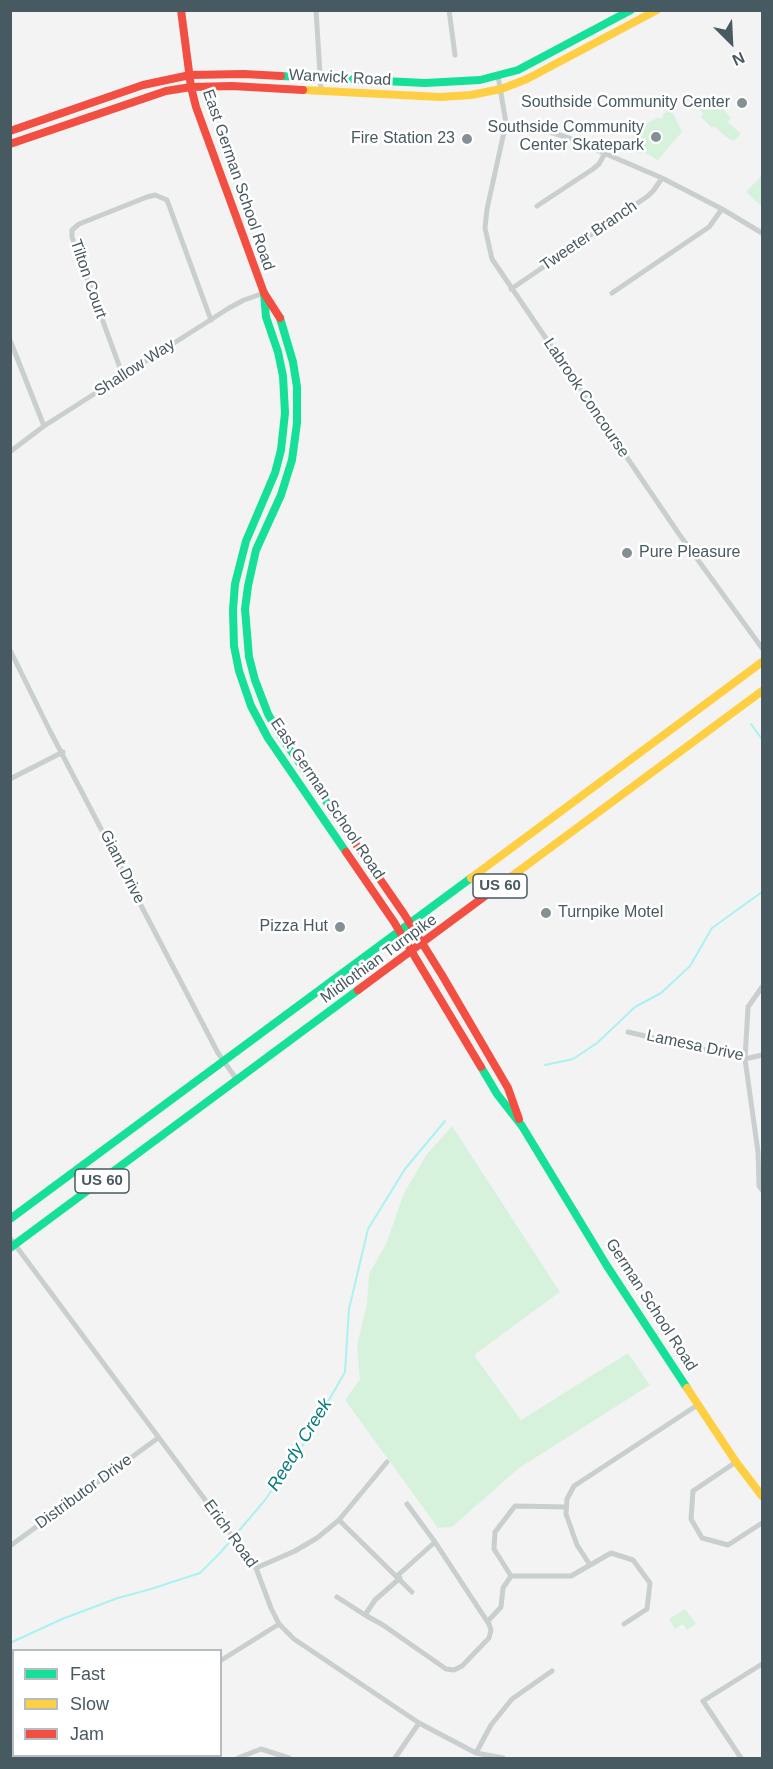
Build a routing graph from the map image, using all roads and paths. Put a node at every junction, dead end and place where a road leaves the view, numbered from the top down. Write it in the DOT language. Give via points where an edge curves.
graph roads {
  1 [pos="182,10"];
  2 [pos="316,10"];
  3 [pos="449,10"];
  4 [pos="631,10"];
  5 [pos="657,10"];
  6 [pos="455,55"];
  7 [pos="190,75"];
  8 [pos="498,76"];
  9 [pos="319,78"];
  10 [pos="191,87"];
  11 [pos="501,89"];
  12 [pos="321,90"];
  13 [pos="506,123"];
  14 [pos="10,132"];
  15 [pos="10,144"];
  16 [pos="605,153"];
  17 [pos="662,178"];
  18 [pos="537,206"];
  19 [pos="722,209"];
  20 [pos="762,232"];
  21 [pos="512,289"];
  22 [pos="264,293"];
  23 [pos="612,293"];
  24 [pos="211,320"];
  25 [pos="10,340"];
  26 [pos="123,376"];
  27 [pos="44,426"];
  28 [pos="11,451"];
  29 [pos="762,648"];
  30 [pos="10,650"];
  31 [pos="762,662"];
  32 [pos="762,691"];
  33 [pos="63,752"];
  34 [pos="294,755"];
  35 [pos="284,762"];
  36 [pos="10,779"];
  37 [pos="411,924"];
  38 [pos="400,932"];
  39 [pos="423,944"];
  40 [pos="412,951"];
  41 [pos="762,987"];
  42 [pos="627,1032"];
  43 [pos="762,1055"];
  44 [pos="744,1059"];
  45 [pos="224,1062"];
  46 [pos="237,1080"];
  47 [pos="522,1126"];
  48 [pos="760,1152"];
  49 [pos="762,1190"];
  50 [pos="10,1219"];
  51 [pos="12,1244"];
  52 [pos="699,1404"];
  53 [pos="158,1438"];
  54 [pos="387,1462"];
  55 [pos="736,1462"];
  56 [pos="762,1496"];
  57 [pos="406,1504"];
  58 [pos="566,1507"];
  59 [pos="339,1520"];
  60 [pos="762,1523"];
  61 [pos="435,1542"];
  62 [pos="10,1546"];
  63 [pos="590,1565"];
  64 [pos="256,1568"];
  65 [pos="511,1576"];
  66 [pos="398,1577"];
  67 [pos="412,1592"];
  68 [pos="337,1597"];
  69 [pos="365,1615"];
  70 [pos="488,1621"];
  71 [pos="279,1624"];
  72 [pos="624,1624"];
  73 [pos="222,1660"];
  74 [pos="762,1664"];
  75 [pos="552,1671"];
  76 [pos="419,1723"];
  77 [pos="476,1753"];
  78 [pos="238,1758"];
  79 [pos="289,1758"];
  80 [pos="395,1758"];
  81 [pos="504,1758"];
  82 [pos="741,1758"];
  1 -- 7 [label="main road, East German School Road"];
  2 -- 9 [label="street"];
  3 -- 6 [label="street"];
  4 -- 8 [label="main road, Warwick Road" via="518,70"];
  5 -- 11 [label="main road, Warwick Road"];
  7 -- 9 [label="main road, Warwick Road"];
  7 -- 10 [label="main road, East German School Road"];
  7 -- 14 [label="main road, Warwick Road" via="135,88"];
  8 -- 9 [label="main road, Warwick Road" via="425,83"];
  8 -- 11 [label="street"];
  9 -- 12 [label="street"];
  10 -- 12 [label="main road, Warwick Road"];
  10 -- 15 [label="main road, Warwick Road" via="166,91"];
  10 -- 22 [label="main road, East German School Road"];
  11 -- 12 [label="main road, Warwick Road" via="440,97"];
  11 -- 13 [label="street"];
  13 -- 16 [label="street" via="545,129"];
  13 -- 21 [label="street, Labrook Concourse" via="485,228 492,259"];
  16 -- 17 [label="street"];
  16 -- 18 [label="street" via="599,164"];
  17 -- 19 [label="street"];
  17 -- 21 [label="street, Tweeter Branch" via="647,197"];
  19 -- 20 [label="street"];
  19 -- 23 [label="street" via="709,226"];
  21 -- 29 [label="street, Labrook Concourse"];
  22 -- 24 [label="street, Shallow Way"];
  22 -- 34 [label="main road, East German School Road" via="279,315 290,350 297,387 297,423 289,471 251,567 246,633 258,692"];
  22 -- 35 [label="main road, East German School Road" via="266,317 283,376 285,424 275,473 239,565 233,598 233,634 239,671 251,706"];
  24 -- 26 [label="street, Shallow Way"];
  24 -- 26 [label="street, Tilton Court" via="167,200 155,195 147,197 79,224 72,230 72,237"];
  25 -- 27 [label="street"];
  26 -- 27 [label="street, Shallow Way"];
  27 -- 28 [label="street, Shallow Way"];
  30 -- 33 [label="street, Giant Drive"];
  31 -- 37 [label="main road, Midlothian Turnpike / US 60"];
  32 -- 39 [label="main road, Midlothian Turnpike / US 60"];
  33 -- 36 [label="street"];
  33 -- 45 [label="street, Giant Drive"];
  34 -- 35 [label="main road"];
  34 -- 37 [label="main road, East German School Road"];
  35 -- 38 [label="main road, East German School Road"];
  37 -- 38 [label="main road, Midlothian Turnpike / US 60"];
  37 -- 39 [label="main road, German School Road"];
  38 -- 40 [label="main road, German School Road"];
  38 -- 45 [label="main road, Midlothian Turnpike / US 60"];
  39 -- 40 [label="main road, Midlothian Turnpike / US 60"];
  39 -- 47 [label="main road, German School Road" via="508,1088"];
  40 -- 46 [label="main road, Midlothian Turnpike / US 60"];
  40 -- 47 [label="main road, German School Road" via="497,1094"];
  41 -- 44 [label="street" via="748,1007"];
  42 -- 44 [label="street, Lamesa Drive"];
  43 -- 44 [label="street, Lamesa Drive"];
  44 -- 48 [label="street"];
  45 -- 46 [label="street, Giant Drive"];
  45 -- 50 [label="main road, Midlothian Turnpike / US 60"];
  46 -- 51 [label="main road, Midlothian Turnpike / US 60"];
  47 -- 52 [label="main road, German School Road" via="607,1266"];
  48 -- 49 [label="street"];
  51 -- 53 [label="street, Erich Road"];
  52 -- 55 [label="main road, German School Road"];
  52 -- 58 [label="street" via="574,1486"];
  53 -- 62 [label="street, Distributor Drive"];
  53 -- 64 [label="street, Erich Road"];
  54 -- 59 [label="street"];
  55 -- 56 [label="main road, German School Road"];
  55 -- 60 [label="street" via="693,1491 691,1519 702,1538 728,1545"];
  57 -- 61 [label="street"];
  58 -- 63 [label="street" via="577,1545"];
  58 -- 65 [label="street" via="514,1506 495,1532 494,1549"];
  59 -- 64 [label="street" via="317,1538"];
  59 -- 66 [label="street"];
  61 -- 66 [label="street"];
  61 -- 70 [label="street"];
  63 -- 65 [label="street" via="571,1576"];
  63 -- 72 [label="street" via="611,1553 633,1560 650,1583 647,1609"];
  64 -- 71 [label="street, Erich Road"];
  65 -- 70 [label="street" via="503,1588 501,1607"];
  66 -- 67 [label="street"];
  66 -- 69 [label="street"];
  68 -- 69 [label="street"];
  69 -- 70 [label="street" via="446,1670 462,1666 489,1638"];
  71 -- 73 [label="street"];
  71 -- 76 [label="street, Erich Road" via="294,1640"];
  74 -- 82 [label="street" via="703,1701"];
  75 -- 77 [label="street" via="512,1699 491,1725"];
  76 -- 77 [label="street, Erich Road"];
  76 -- 80 [label="street"];
  77 -- 81 [label="street, Erich Road"];
  78 -- 79 [label="street" via="261,1749"];
}
